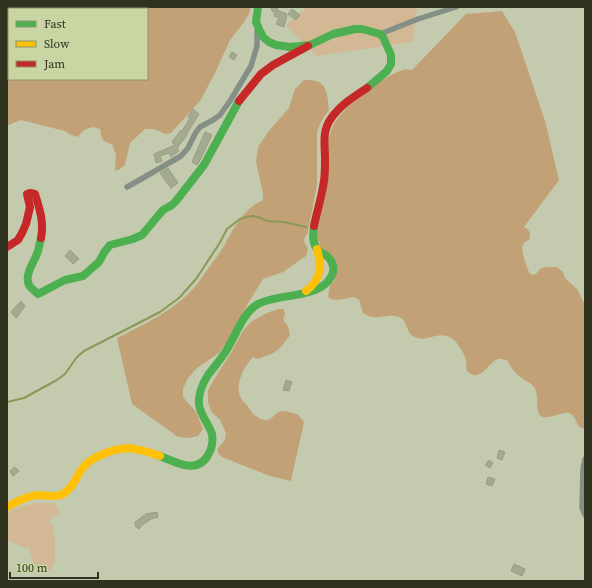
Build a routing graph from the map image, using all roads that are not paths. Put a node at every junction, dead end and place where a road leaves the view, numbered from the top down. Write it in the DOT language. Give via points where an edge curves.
graph roads {
  1 [pos="258,7"];
  2 [pos="456,7"];
  3 [pos="256,22"];
  4 [pos="380,34"];
  5 [pos="310,45"];
  6 [pos="234,102"];
  7 [pos="127,186"];
  8 [pos="7,247"];
  9 [pos="317,249"];
  10 [pos="303,293"];
  11 [pos="585,459"];
  12 [pos="7,507"];
  13 [pos="585,515"];
  1 -- 3 [label="main road"];
  2 -- 4 [label="street"];
  3 -- 5 [label="main road" via="262,35 276,45"];
  3 -- 6 [label="street" via="258,38 255,55"];
  4 -- 5 [label="main road" via="362,29 345,30"];
  4 -- 9 [label="main road" via="391,54 389,69 337,111 325,130 324,178 313,238"];
  5 -- 6 [label="main road" via="273,65"];
  6 -- 7 [label="street" via="220,115 200,127 181,156"];
  6 -- 8 [label="main road" via="204,165 176,201 163,210 142,235 110,245 99,262 83,276 65,280 38,294 28,285 43,226 35,194 27,194 30,205 28,221 18,240"];
  9 -- 10 [label="main road" via="320,259 319,274 312,286"];
  9 -- 10 [label="main road" via="332,262 333,274 325,285"];
  10 -- 12 [label="main road" via="272,299 253,308 207,377 199,403 211,431 212,441 205,460 201,463 185,466 138,450 118,449 87,462 66,492 55,496 27,496"];
  11 -- 13 [label="street" via="582,508"];
}
